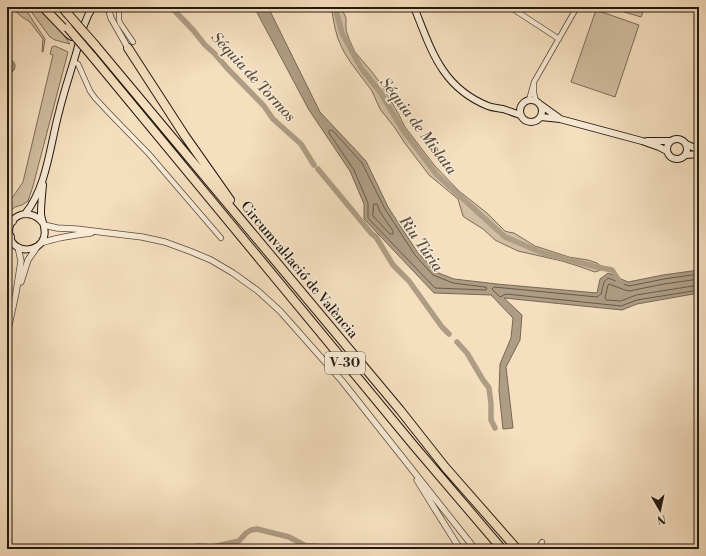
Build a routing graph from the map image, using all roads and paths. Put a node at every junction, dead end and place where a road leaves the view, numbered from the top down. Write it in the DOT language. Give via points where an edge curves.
graph roads {
  1 [pos="43,7"];
  2 [pos="50,7"];
  3 [pos="87,7"];
  4 [pos="93,7"];
  5 [pos="108,7"];
  6 [pos="119,7"];
  7 [pos="414,7"];
  8 [pos="510,7"];
  9 [pos="577,7"];
  10 [pos="64,10"];
  11 [pos="86,18"];
  12 [pos="66,29"];
  13 [pos="559,39"];
  14 [pos="131,45"];
  15 [pos="74,62"];
  16 [pos="534,82"];
  17 [pos="528,100"];
  18 [pos="539,103"];
  19 [pos="520,112"];
  20 [pos="541,117"];
  21 [pos="560,118"];
  22 [pos="642,141"];
  23 [pos="670,141"];
  24 [pos="686,144"];
  25 [pos="699,150"];
  26 [pos="667,151"];
  27 [pos="699,154"];
  28 [pos="686,155"];
  29 [pos="43,178"];
  30 [pos="25,214"];
  31 [pos="10,222"];
  32 [pos="43,224"];
  33 [pos="103,232"];
  34 [pos="8,236"];
  35 [pos="221,238"];
  36 [pos="39,245"];
  37 [pos="18,247"];
  38 [pos="293,283"];
  39 [pos="16,293"];
  40 [pos="7,334"];
  41 [pos="412,470"];
  42 [pos="542,542"];
  43 [pos="460,549"];
  44 [pos="475,549"];
  45 [pos="502,549"];
  46 [pos="517,549"];
  47 [pos="538,549"];
  1 -- 12 [label="highway"];
  2 -- 12 [label="highway, Circumval·lació de València / V-30"];
  3 -- 11 [label="main road"];
  4 -- 11 [label="main road"];
  5 -- 14 [label="street" via="111,18"];
  6 -- 14 [label="street" via="119,20"];
  7 -- 19 [label="main road" via="432,51 445,74 456,86 470,97 489,106"];
  8 -- 13 [label="street"];
  9 -- 13 [label="street"];
  10 -- 38 [label="highway, Circumval·lació de València / V-30, bridge"];
  11 -- 15 [label="main road"];
  12 -- 45 [label="highway, Circumval·lació de València / V-30, bridge" via="92,56"];
  13 -- 16 [label="street"];
  14 -- 38 [label="highway" via="185,136"];
  15 -- 29 [label="main road"];
  15 -- 35 [label="street" via="78,64 95,98 148,153"];
  16 -- 17 [label="street"];
  16 -- 18 [label="street" via="534,93"];
  17 -- 18 [label="main road"];
  17 -- 19 [label="main road"];
  18 -- 20 [label="main road"];
  18 -- 21 [label="main road"];
  19 -- 20 [label="main road" via="525,121 529,122 537,121"];
  20 -- 21 [label="main road"];
  21 -- 22 [label="main road"];
  22 -- 23 [label="main road"];
  22 -- 26 [label="main road"];
  23 -- 24 [label="main road" via="680,138"];
  23 -- 26 [label="main road"];
  24 -- 25 [label="main road"];
  24 -- 28 [label="main road"];
  26 -- 28 [label="main road" via="674,158 680,159"];
  27 -- 28 [label="main road"];
  29 -- 30 [label="main road" via="35,199"];
  29 -- 32 [label="main road"];
  30 -- 31 [label="main road"];
  30 -- 32 [label="main road" via="39,218"];
  31 -- 34 [label="main road"];
  32 -- 33 [label="street" via="57,228"];
  32 -- 36 [label="main road" via="45,236"];
  33 -- 36 [label="street" via="56,238"];
  33 -- 41 [label="street" via="165,242 192,252 211,260 258,291 280,311 342,381"];
  34 -- 37 [label="main road"];
  36 -- 37 [label="main road" via="28,250"];
  36 -- 39 [label="street" via="28,260"];
  37 -- 39 [label="street" via="21,260"];
  38 -- 46 [label="highway, Circumval·lació de València / V-30"];
  39 -- 40 [label="street"];
  41 -- 43 [label="street"];
  41 -- 44 [label="street"];
  42 -- 47 [label="street"];
}
